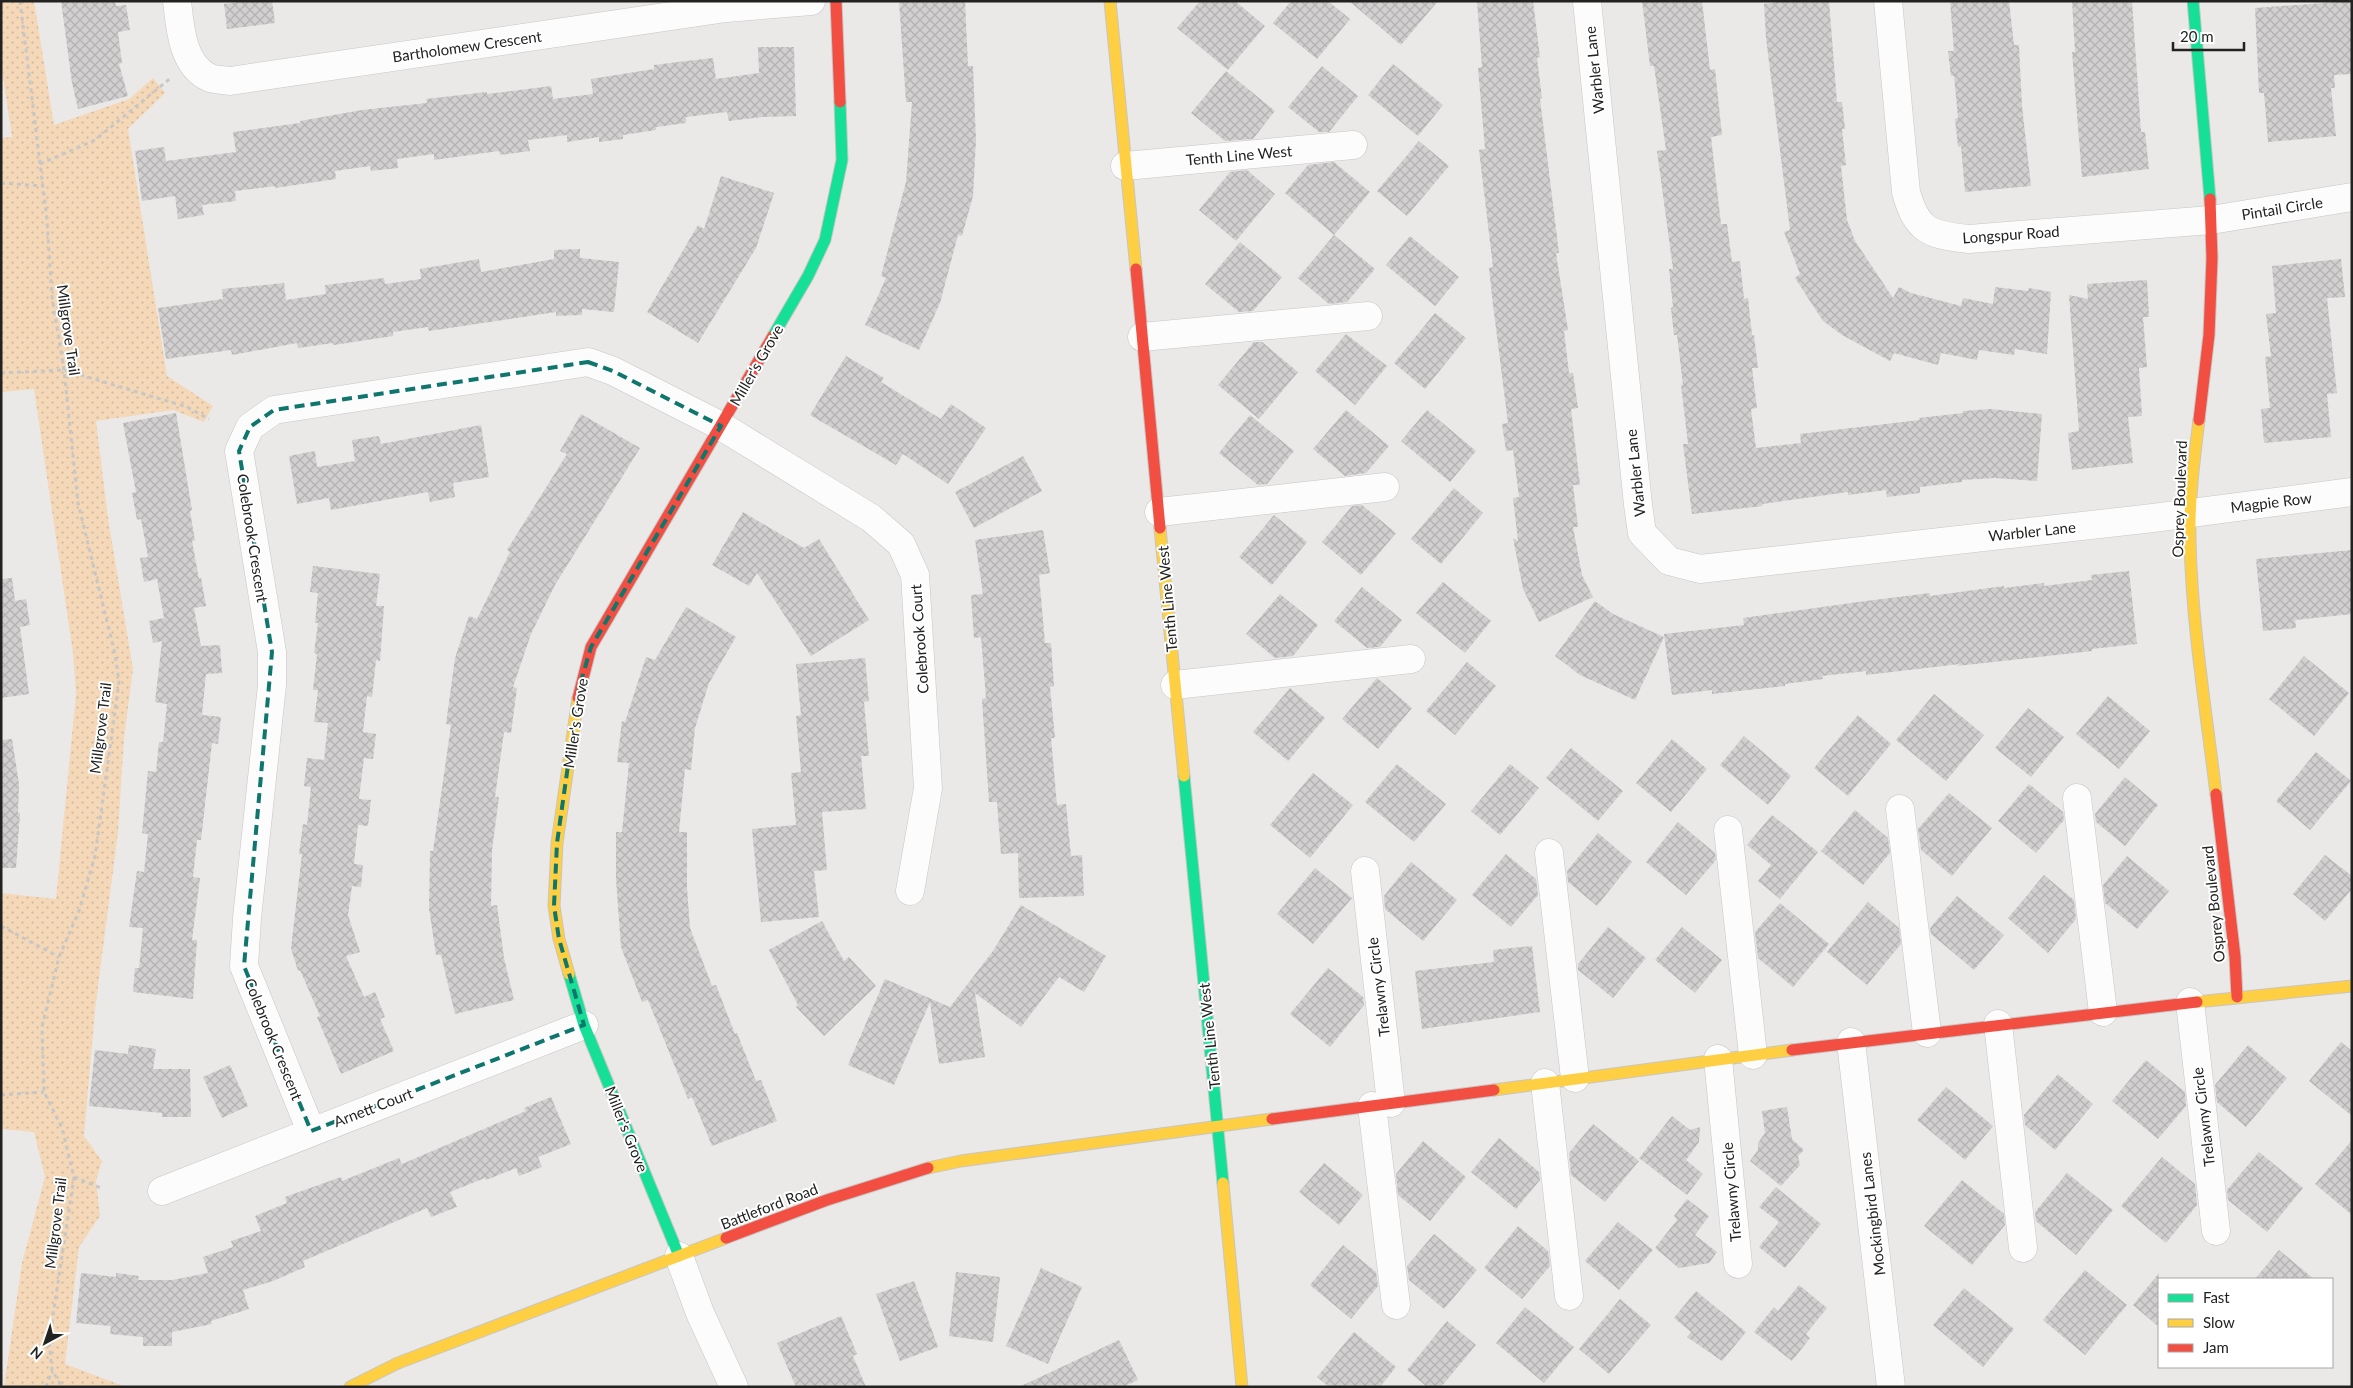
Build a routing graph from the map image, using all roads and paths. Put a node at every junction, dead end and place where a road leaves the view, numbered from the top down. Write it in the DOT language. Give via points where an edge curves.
graph roads {
  1 [pos="20,1"];
  2 [pos="177,1"];
  3 [pos="811,1"];
  4 [pos="836,1"];
  5 [pos="1110,1"];
  6 [pos="1587,1"];
  7 [pos="1888,1"];
  8 [pos="2193,1"];
  9 [pos="191,61"];
  10 [pos="1353,145"];
  11 [pos="40,164"];
  12 [pos="1125,166"];
  13 [pos="1,183"];
  14 [pos="43,186"];
  15 [pos="2352,197"];
  16 [pos="2212,220"];
  17 [pos="1368,316"];
  18 [pos="1142,337"];
  19 [pos="64,370"];
  20 [pos="1,373"];
  21 [pos="209,419"];
  22 [pos="721,426"];
  23 [pos="1385,486"];
  24 [pos="2352,492"];
  25 [pos="1159,512"];
  26 [pos="2190,512"];
  27 [pos="1411,659"];
  28 [pos="1176,685"];
  29 [pos="2077,798"];
  30 [pos="1900,810"];
  31 [pos="1728,830"];
  32 [pos="1548,853"];
  33 [pos="1365,871"];
  34 [pos="910,890"];
  35 [pos="1,926"];
  36 [pos="59,957"];
  37 [pos="2352,986"];
  38 [pos="2237,997"];
  39 [pos="2190,1002"];
  40 [pos="2103,1012"];
  41 [pos="1998,1024"];
  42 [pos="584,1025"];
  43 [pos="1928,1033"];
  44 [pos="1851,1042"];
  45 [pos="1752,1055"];
  46 [pos="1718,1059"];
  47 [pos="1575,1078"];
  48 [pos="1545,1083"];
  49 [pos="44,1092"];
  50 [pos="1,1095"];
  51 [pos="1382,1104"];
  52 [pos="1219,1126"];
  53 [pos="311,1131"];
  54 [pos="74,1177"];
  55 [pos="101,1188"];
  56 [pos="162,1191"];
  57 [pos="2216,1231"];
  58 [pos="2023,1248"];
  59 [pos="679,1256"];
  60 [pos="1738,1264"];
  61 [pos="1569,1296"];
  62 [pos="1396,1305"];
  63 [pos="52,1370"];
  64 [pos="46,1387"];
  65 [pos="62,1387"];
  66 [pos="350,1387"];
  67 [pos="734,1387"];
  68 [pos="1242,1387"];
  69 [pos="1891,1387"];
  1 -- 11 [label="path, Millgrove Trail"];
  2 -- 9 [label="street, Bartholomew Crescent" via="182,39"];
  3 -- 9 [label="street, Bartholomew Crescent" via="726,8 230,81 210,78"];
  4 -- 22 [label="street, Miller's Grove" via="842,160 825,240 808,276"];
  5 -- 12 [label="street, Tenth Line West"];
  6 -- 26 [label="street, Warbler Lane" via="1642,533 1669,561 1700,569"];
  7 -- 16 [label="street, Longspur Road" via="1906,192 1912,214 1924,228 1941,236 1968,239"];
  8 -- 16 [label="street, Osprey Boulevard"];
  9 -- 11 [label="path" via="95,140"];
  10 -- 12 [label="street, Tenth Line West"];
  11 -- 14 [label="path, Millgrove Trail"];
  12 -- 18 [label="street, Tenth Line West"];
  13 -- 14 [label="path"];
  14 -- 19 [label="path, Millgrove Trail" via="52,297"];
  15 -- 16 [label="street, Pintail Circle"];
  16 -- 26 [label="street, Osprey Boulevard" via="2210,335"];
  17 -- 18 [label="street"];
  18 -- 25 [label="street, Tenth Line West"];
  19 -- 20 [label="path"];
  19 -- 21 [label="path" via="186,407"];
  19 -- 36 [label="path, Millgrove Trail" via="78,504 119,682 95,856"];
  22 -- 34 [label="street, Colebrook Court" via="871,518 900,544 915,575 928,788"];
  22 -- 42 [label="street, Miller's Grove" via="591,646 578,688 557,843 554,906 559,939"];
  22 -- 53 [label="street, Colebrook Crescent" via="613,370 588,362 274,410 250,427 239,451 272,652 272,685 244,966"];
  23 -- 25 [label="street"];
  24 -- 26 [label="street, Magpie Row"];
  25 -- 28 [label="street, Tenth Line West"];
  26 -- 38 [label="street, Osprey Boulevard" via="2197,634"];
  27 -- 28 [label="street"];
  28 -- 52 [label="street, Tenth Line West"];
  29 -- 40 [label="street"];
  30 -- 43 [label="street"];
  31 -- 45 [label="street"];
  32 -- 47 [label="street"];
  33 -- 51 [label="street, Trelawny Circle"];
  35 -- 36 [label="path"];
  36 -- 49 [label="path, Millgrove Trail" via="42,1027"];
  37 -- 38 [label="street"];
  38 -- 39 [label="street"];
  39 -- 40 [label="street"];
  39 -- 57 [label="street, Trelawny Circle"];
  40 -- 41 [label="street"];
  41 -- 43 [label="street"];
  41 -- 58 [label="street"];
  42 -- 53 [label="street, Arnett Court"];
  42 -- 59 [label="street, Miller's Grove"];
  43 -- 44 [label="street"];
  44 -- 45 [label="street"];
  44 -- 69 [label="street, Mockingbird Lanes"];
  45 -- 46 [label="street"];
  46 -- 47 [label="street"];
  46 -- 60 [label="street, Trelawny Circle"];
  47 -- 48 [label="street"];
  48 -- 51 [label="street"];
  48 -- 61 [label="street"];
  49 -- 50 [label="path"];
  49 -- 54 [label="path, Millgrove Trail" via="62,1128"];
  51 -- 52 [label="street"];
  51 -- 62 [label="street, Trelawny Circle"];
  52 -- 59 [label="street, Battleford Road" via="961,1161 918,1170 827,1200"];
  52 -- 68 [label="street, Tenth Line West"];
  53 -- 56 [label="street, Arnett Court"];
  54 -- 55 [label="path"];
  54 -- 63 [label="path, Millgrove Trail" via="49,1342"];
  59 -- 66 [label="street, Battleford Road" via="398,1363"];
  59 -- 67 [label="street, Miller's Grove" via="700,1313"];
  63 -- 64 [label="path"];
  63 -- 65 [label="path, Millgrove Trail"];
}
